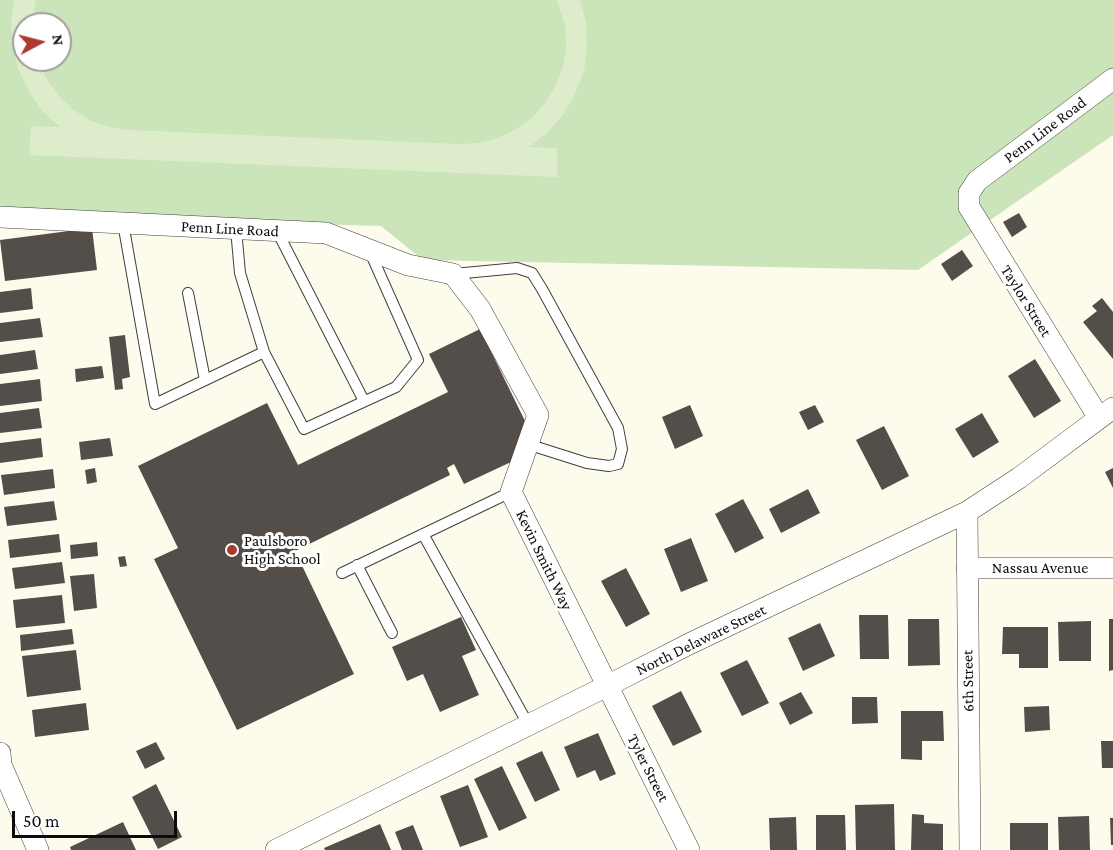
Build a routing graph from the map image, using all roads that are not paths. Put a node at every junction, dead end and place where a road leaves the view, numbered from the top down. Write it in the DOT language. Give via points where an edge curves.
graph roads {
  1 [pos="1113,79"];
  2 [pos="977,181"];
  3 [pos="0,218"];
  4 [pos="123,224"];
  5 [pos="236,229"];
  6 [pos="277,231"];
  7 [pos="369,250"];
  8 [pos="453,274"];
  9 [pos="188,293"];
  10 [pos="264,352"];
  11 [pos="205,380"];
  12 [pos="364,401"];
  13 [pos="1106,413"];
  14 [pos="528,444"];
  15 [pos="511,492"];
  16 [pos="967,512"];
  17 [pos="423,534"];
  18 [pos="357,565"];
  19 [pos="967,568"];
  20 [pos="1113,568"];
  21 [pos="342,573"];
  22 [pos="392,633"];
  23 [pos="607,686"];
  24 [pos="529,726"];
  25 [pos="0,753"];
  26 [pos="38,850"];
  27 [pos="276,850"];
  28 [pos="689,850"];
  29 [pos="970,850"];
  1 -- 2 [label="street, Penn Line Road"];
  2 -- 13 [label="street, Taylor Street" via="969,193 969,207"];
  3 -- 4 [label="street, Penn Line Road"];
  4 -- 5 [label="street, Penn Line Road"];
  4 -- 11 [label="lane" via="155,404"];
  5 -- 6 [label="street, Penn Line Road"];
  5 -- 10 [label="lane" via="240,273"];
  6 -- 7 [label="street, Penn Line Road" via="326,233"];
  6 -- 12 [label="lane"];
  7 -- 8 [label="street, Penn Line Road" via="408,265"];
  7 -- 12 [label="lane" via="418,360 396,387"];
  8 -- 14 [label="street, Kevin Smith Way" via="480,309 538,414"];
  8 -- 14 [label="lane" via="517,268 532,273 618,428 622,449 618,464 609,466 586,463"];
  9 -- 11 [label="lane"];
  10 -- 11 [label="lane"];
  10 -- 12 [label="lane" via="304,429"];
  13 -- 16 [label="street, North Delaware Street"];
  14 -- 15 [label="street, Kevin Smith Way"];
  15 -- 17 [label="lane"];
  15 -- 23 [label="street, Kevin Smith Way"];
  16 -- 19 [label="street, 6th Street"];
  16 -- 23 [label="street, North Delaware Street"];
  17 -- 18 [label="lane"];
  17 -- 24 [label="lane"];
  18 -- 21 [label="lane"];
  18 -- 22 [label="lane"];
  19 -- 20 [label="street, Nassau Avenue"];
  19 -- 29 [label="street, 6th Street"];
  23 -- 24 [label="street, North Delaware Street"];
  23 -- 28 [label="street, Tyler Street"];
  24 -- 27 [label="street, North Delaware Street"];
  25 -- 26 [label="street" via="1,765"];
}
